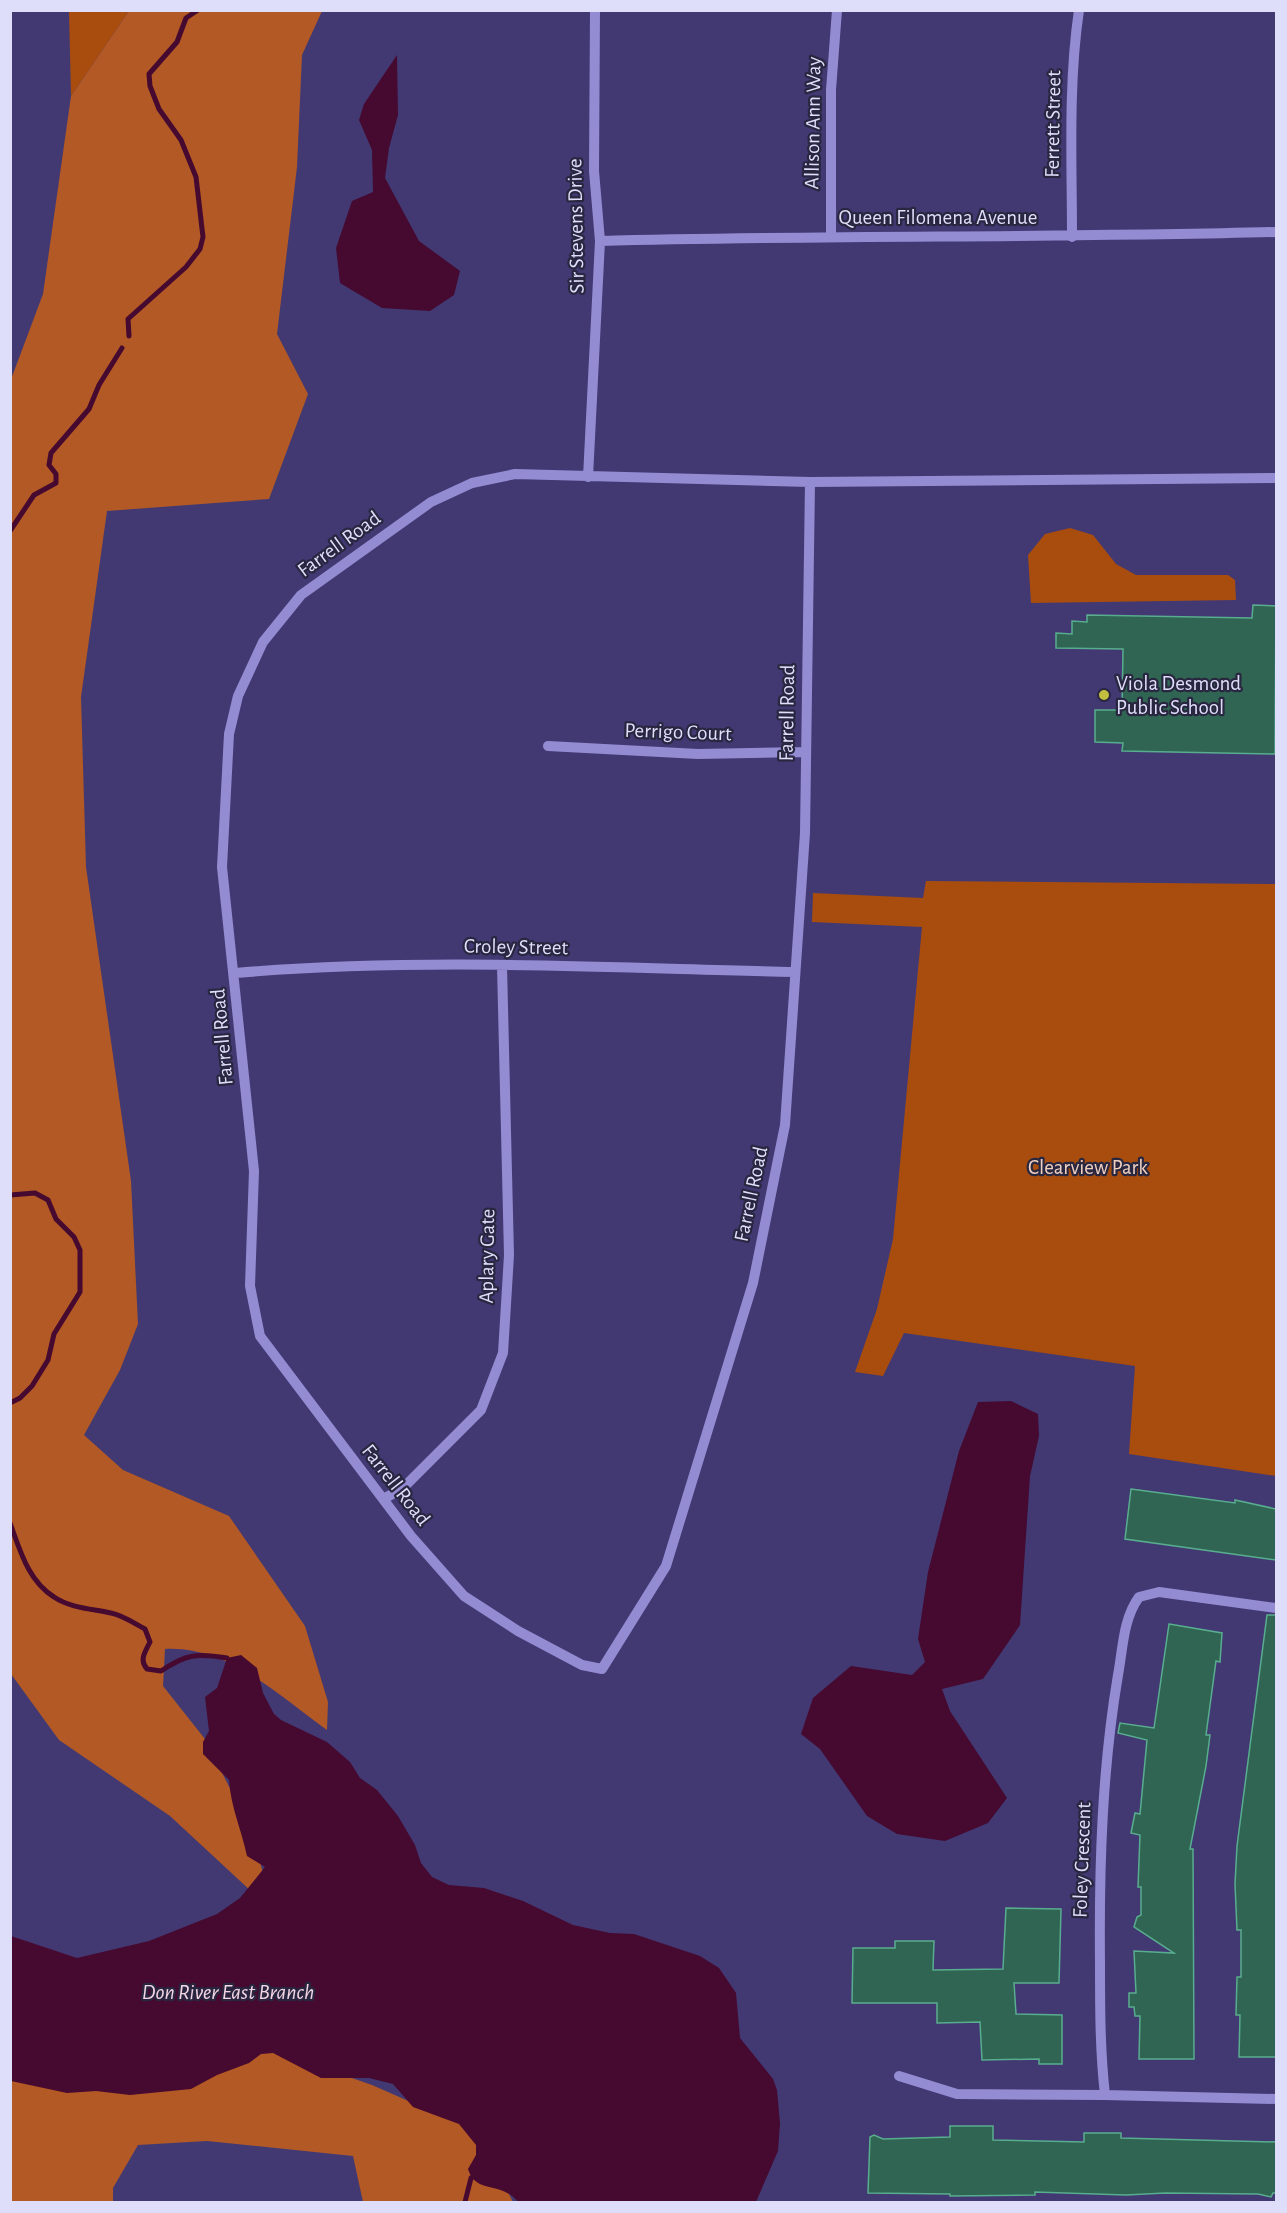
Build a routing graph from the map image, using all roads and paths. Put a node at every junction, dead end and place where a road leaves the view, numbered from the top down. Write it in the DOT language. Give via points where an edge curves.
graph roads {
  1 [pos="595,10"];
  2 [pos="837,10"];
  3 [pos="1079,10"];
  4 [pos="1276,232"];
  5 [pos="831,236"];
  6 [pos="1072,237"];
  7 [pos="600,241"];
  8 [pos="588,477"];
  9 [pos="1276,477"];
  10 [pos="810,482"];
  11 [pos="548,746"];
  12 [pos="806,752"];
  13 [pos="502,966"];
  14 [pos="795,972"];
  15 [pos="236,973"];
  16 [pos="383,1499"];
  17 [pos="1276,1608"];
  18 [pos="899,2076"];
  19 [pos="1104,2095"];
  20 [pos="1276,2099"];
  1 -- 7 [label="street, Sir Stevens Drive" via="594,171"];
  2 -- 5 [label="street, Allison Ann Way" via="831,90"];
  3 -- 6 [label="street, Ferrett Street" via="1073,65"];
  4 -- 6 [label="street, Queen Filomena Avenue"];
  5 -- 6 [label="street, Queen Filomena Avenue"];
  5 -- 7 [label="street, Queen Filomena Avenue"];
  7 -- 8 [label="street, Sir Stevens Drive"];
  8 -- 10 [label="street, Farrell Road"];
  8 -- 15 [label="street, Farrell Road" via="515,474 451,491 316,583 274,625 245,677 229,735 222,867"];
  9 -- 10 [label="street, Farrell Road"];
  10 -- 12 [label="street, Farrell Road"];
  11 -- 12 [label="street, Perrigo Court" via="698,754"];
  12 -- 14 [label="street, Farrell Road" via="805,833"];
  13 -- 14 [label="street, Croley Street"];
  13 -- 15 [label="street, Croley Street" via="324,966"];
  13 -- 16 [label="street, Aplary Gate" via="509,1255 503,1353 481,1410 402,1489"];
  14 -- 16 [label="street, Farrell Road" via="785,1125 753,1283 666,1566 602,1670 582,1665 518,1631 464,1596"];
  15 -- 16 [label="street, Farrell Road" via="254,1171 250,1286 260,1336"];
  17 -- 19 [label="street, Foley Crescent" via="1159,1592 1139,1597 1129,1611 1101,1811"];
  18 -- 19 [label="street" via="957,2094"];
  19 -- 20 [label="street"];
}
